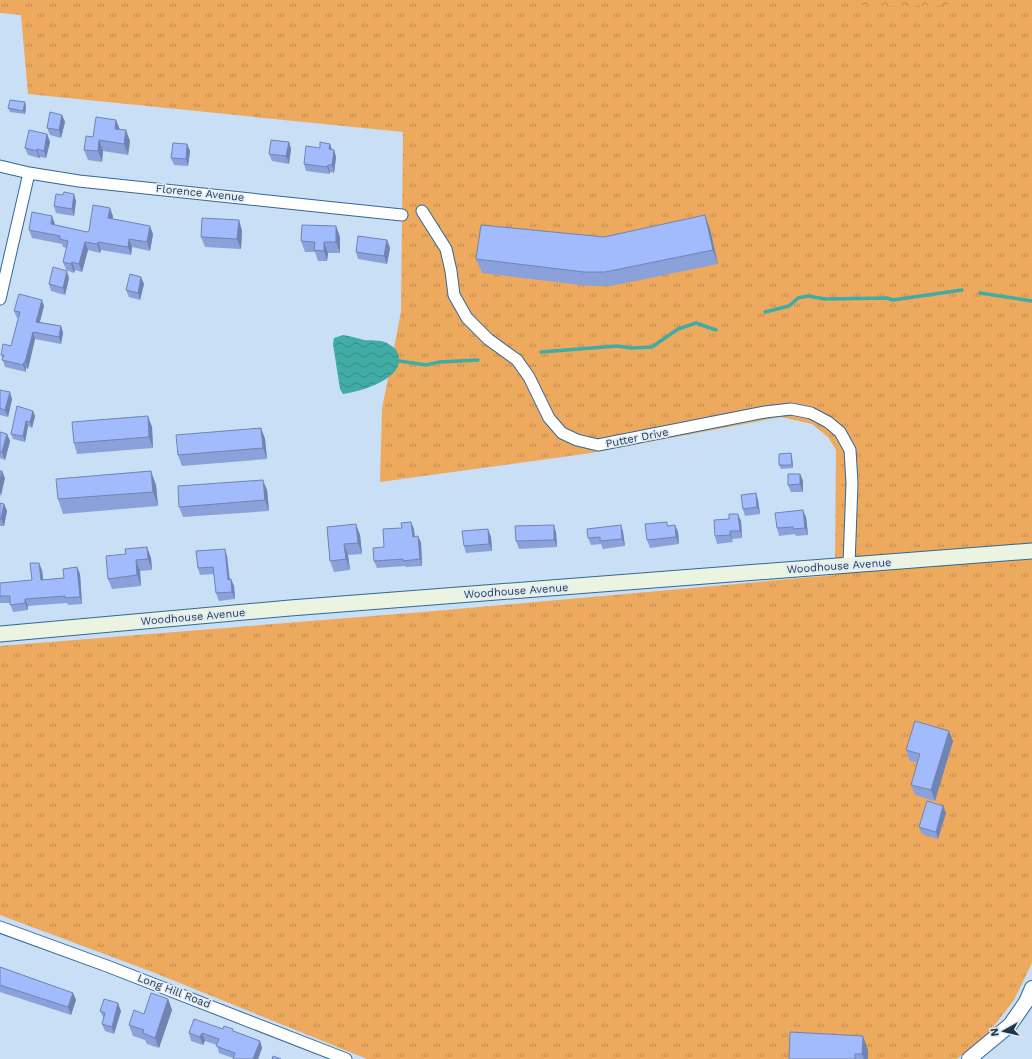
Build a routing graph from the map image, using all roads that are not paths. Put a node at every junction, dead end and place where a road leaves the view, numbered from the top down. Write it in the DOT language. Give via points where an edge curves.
graph roads {
  1 [pos="0,166"];
  2 [pos="29,173"];
  3 [pos="422,211"];
  4 [pos="402,214"];
  5 [pos="0,299"];
  6 [pos="1032,551"];
  7 [pos="850,565"];
  8 [pos="0,634"];
  9 [pos="0,927"];
  10 [pos="1032,988"];
  11 [pos="323,1054"];
  12 [pos="346,1059"];
  13 [pos="969,1059"];
  1 -- 2 [label="street, Florence Avenue"];
  2 -- 4 [label="street, Florence Avenue" via="87,182"];
  2 -- 5 [label="street"];
  3 -- 7 [label="street, Putter Drive" via="446,249 454,295 467,318 488,339 517,360 529,377 550,418 562,433 598,445 791,409 811,413 828,422 840,432 850,450"];
  6 -- 7 [label="main road, Woodhouse Avenue"];
  7 -- 8 [label="main road, Woodhouse Avenue"];
  9 -- 11 [label="street, Long Hill Road" via="108,966"];
  10 -- 13 [label="street" via="1010,1025"];
  11 -- 12 [label="street, Long Hill Road"];
}
